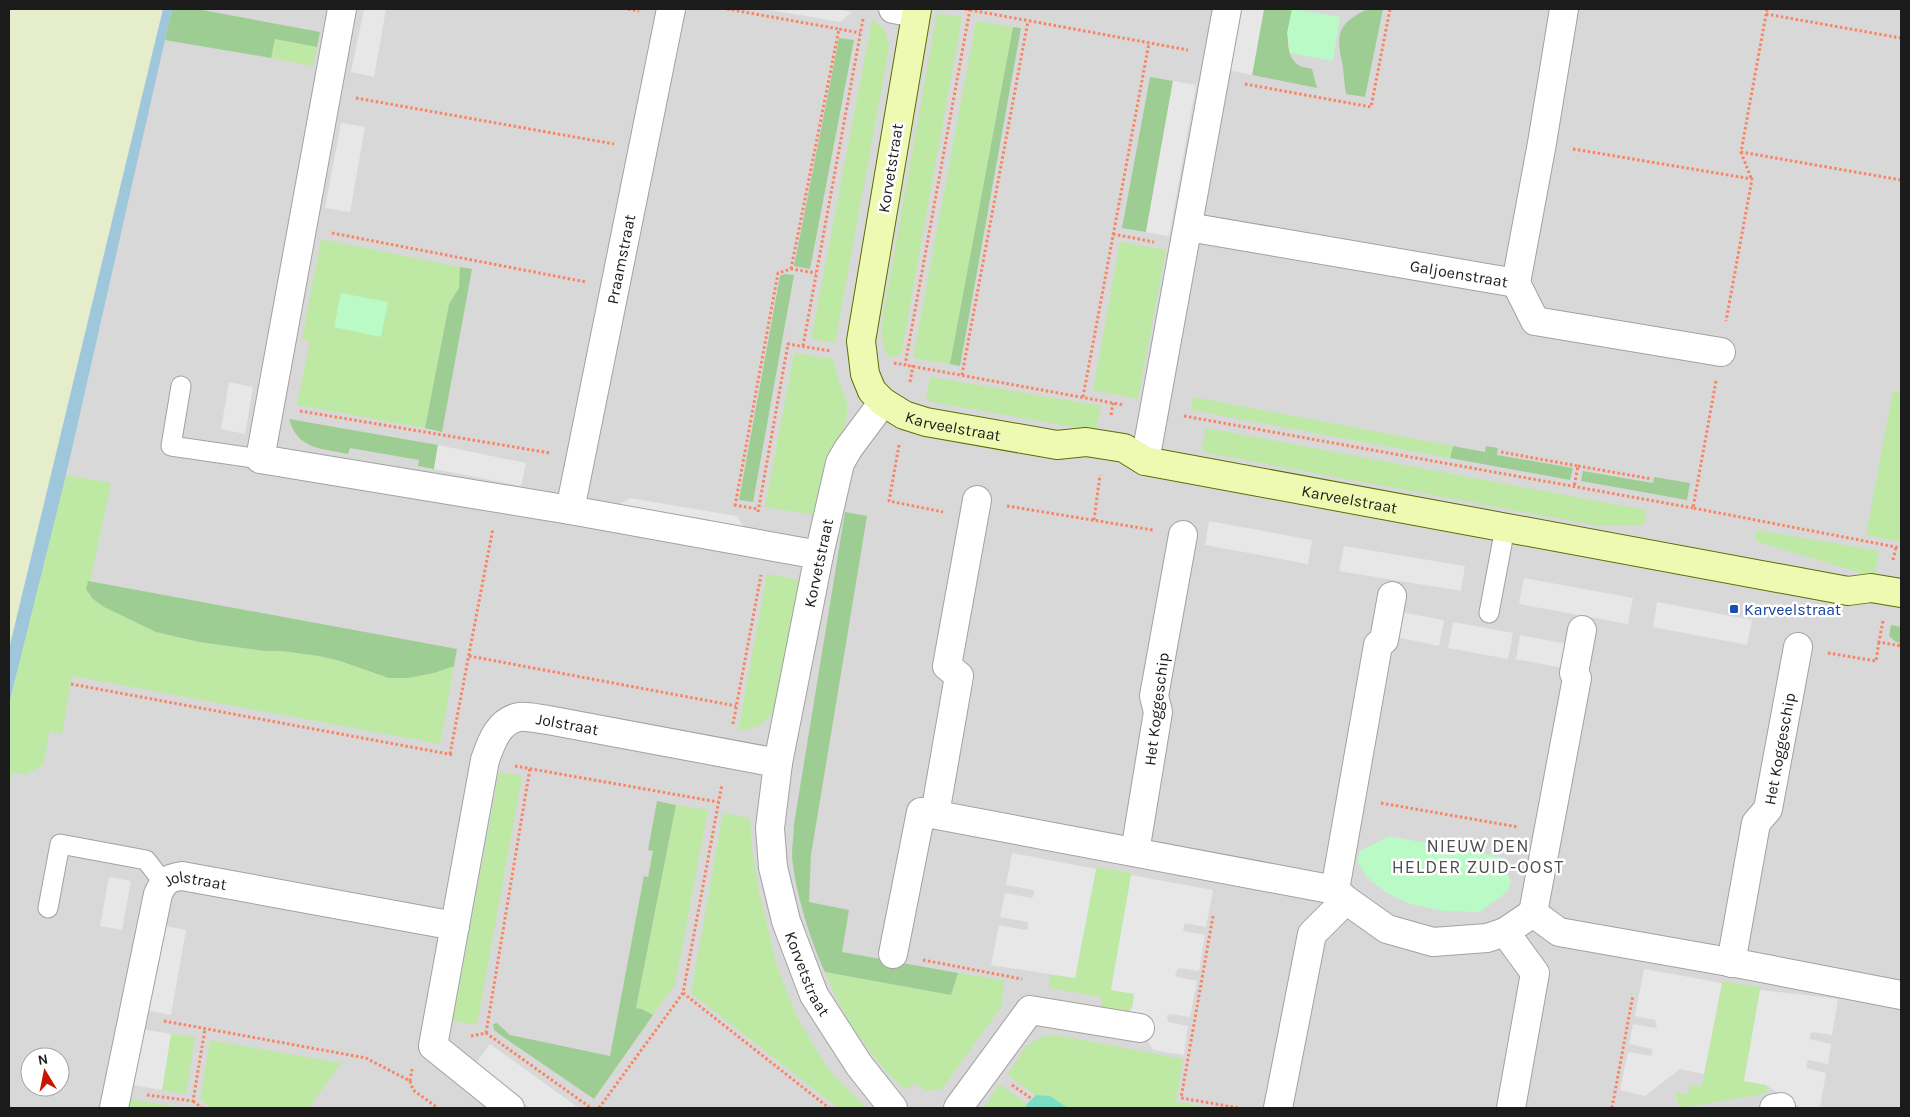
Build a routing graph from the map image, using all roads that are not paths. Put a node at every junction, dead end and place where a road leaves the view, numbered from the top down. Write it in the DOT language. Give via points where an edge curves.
graph roads {
  1 [pos="342,9"];
  2 [pos="671,9"];
  3 [pos="1227,9"];
  4 [pos="1564,9"];
  5 [pos="908,10"];
  6 [pos="1186,237"];
  7 [pos="1516,283"];
  8 [pos="1721,352"];
  9 [pos="181,386"];
  10 [pos="893,409"];
  11 [pos="260,459"];
  12 [pos="1145,461"];
  13 [pos="570,510"];
  14 [pos="974,513"];
  15 [pos="1505,528"];
  16 [pos="1183,535"];
  17 [pos="819,555"];
  18 [pos="1392,596"];
  19 [pos="1896,604"];
  20 [pos="1489,614"];
  21 [pos="1582,630"];
  22 [pos="1798,647"];
  23 [pos="778,763"];
  24 [pos="935,814"];
  25 [pos="1135,852"];
  26 [pos="163,882"];
  27 [pos="1341,895"];
  28 [pos="48,908"];
  29 [pos="1533,914"];
  30 [pos="455,926"];
  31 [pos="1505,932"];
  32 [pos="893,954"];
  33 [pos="1731,962"];
  34 [pos="1901,995"];
  35 [pos="1140,1028"];
  36 [pos="116,1099"];
  37 [pos="510,1108"];
  38 [pos="893,1108"];
  39 [pos="958,1108"];
  40 [pos="1278,1108"];
  41 [pos="1511,1108"];
  1 -- 11 [label="street"];
  2 -- 13 [label="street, Praamstraat"];
  3 -- 6 [label="street"];
  4 -- 7 [label="street, Galjoenstraat"];
  5 -- 10 [label="street, Korvetstraat" via="861,341 865,374 872,391"];
  6 -- 7 [label="street, Galjoenstraat"];
  6 -- 12 [label="street"];
  7 -- 8 [label="street" via="1535,321"];
  9 -- 11 [label="lane" via="170,446"];
  10 -- 12 [label="street, Karveelstraat" via="926,422 1057,445 1086,442 1124,448"];
  10 -- 17 [label="street, Korvetstraat" via="848,449 840,464"];
  11 -- 13 [label="street"];
  12 -- 15 [label="street, Karveelstraat"];
  13 -- 17 [label="street"];
  14 -- 24 [label="street" via="947,666 959,676"];
  15 -- 19 [label="street, Karveelstraat" via="1848,591 1871,588"];
  15 -- 20 [label="lane"];
  16 -- 25 [label="street, Het Koggeschip" via="1154,696 1158,712"];
  17 -- 23 [label="street, Korvetstraat"];
  18 -- 27 [label="street" via="1384,640 1378,645 1351,798"];
  21 -- 29 [label="street" via="1574,673 1577,678"];
  22 -- 33 [label="street, Het Koggeschip" via="1768,809 1756,823"];
  23 -- 30 [label="street, Jolstraat" via="548,720 518,718 504,725 493,737 485,760"];
  23 -- 38 [label="street, Korvetstraat" via="770,828 773,867 786,920 814,995 859,1064"];
  24 -- 25 [label="street"];
  24 -- 32 [label="street" via="921,812"];
  25 -- 27 [label="street"];
  26 -- 28 [label="lane" via="146,860 60,844"];
  26 -- 30 [label="street, Jolstraat" via="182,876"];
  26 -- 36 [label="street, Jolstraat"];
  27 -- 31 [label="street" via="1386,929 1433,942 1487,938"];
  27 -- 40 [label="street" via="1312,934"];
  29 -- 31 [label="street"];
  29 -- 33 [label="street" via="1559,932"];
  30 -- 37 [label="street, Jolstraat" via="433,1046"];
  31 -- 41 [label="street" via="1535,973"];
  33 -- 34 [label="street"];
  35 -- 39 [label="street" via="1030,1010"];
}
